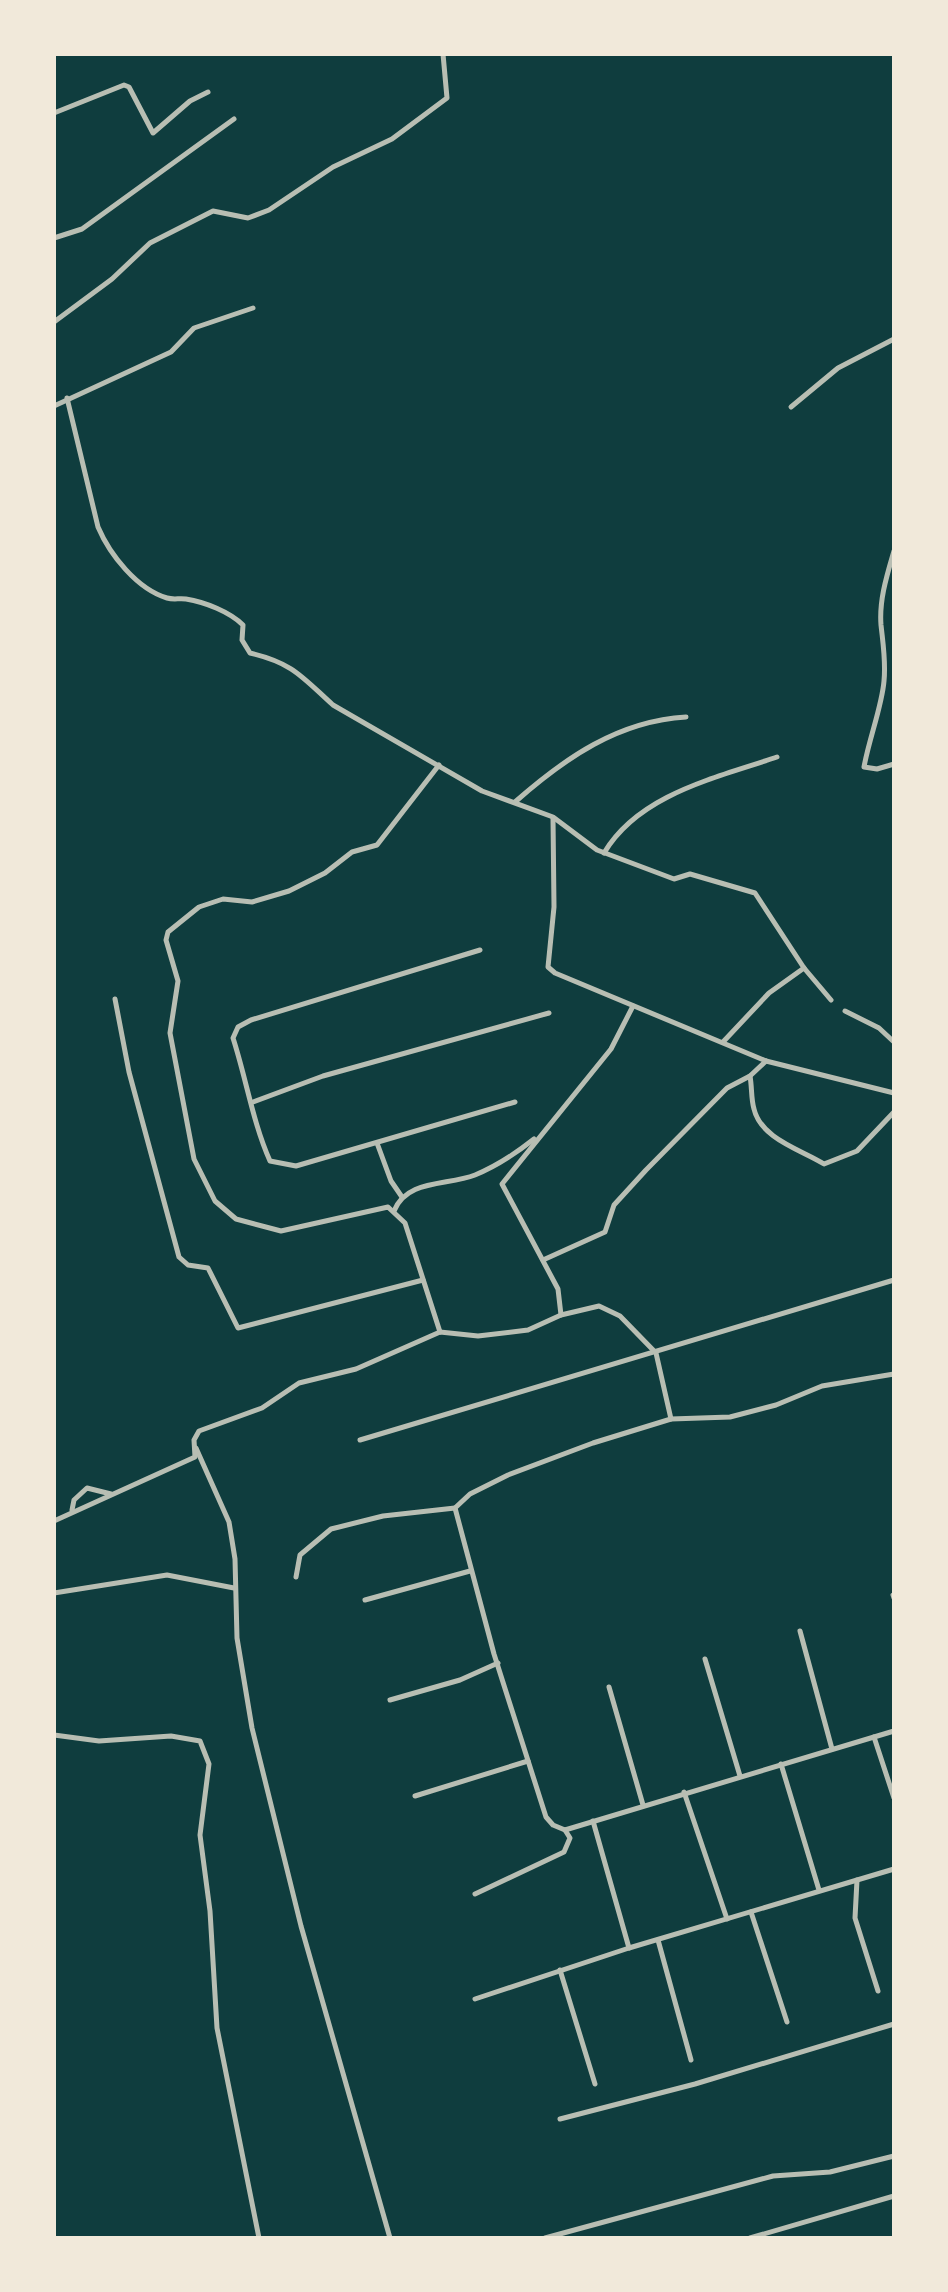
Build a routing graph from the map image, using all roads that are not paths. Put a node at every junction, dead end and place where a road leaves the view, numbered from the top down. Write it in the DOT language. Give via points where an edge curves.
graph roads {
  1 [pos="443,54"];
  2 [pos="208,92"];
  3 [pos="54,113"];
  4 [pos="234,119"];
  5 [pos="54,238"];
  6 [pos="253,308"];
  7 [pos="54,322"];
  8 [pos="894,339"];
  9 [pos="67,398"];
  10 [pos="54,406"];
  11 [pos="791,407"];
  12 [pos="894,551"];
  13 [pos="686,717"];
  14 [pos="777,757"];
  15 [pos="894,764"];
  16 [pos="439,765"];
  17 [pos="514,803"];
  18 [pos="553,817"];
  19 [pos="604,853"];
  20 [pos="480,950"];
  21 [pos="804,968"];
  22 [pos="115,999"];
  23 [pos="831,1000"];
  24 [pos="633,1006"];
  25 [pos="845,1011"];
  26 [pos="549,1013"];
  27 [pos="723,1042"];
  28 [pos="894,1042"];
  29 [pos="766,1061"];
  30 [pos="750,1076"];
  31 [pos="894,1093"];
  32 [pos="253,1102"];
  33 [pos="515,1102"];
  34 [pos="894,1112"];
  35 [pos="544,1131"];
  36 [pos="377,1143"];
  37 [pos="402,1197"];
  38 [pos="394,1211"];
  39 [pos="543,1260"];
  40 [pos="423,1280"];
  41 [pos="894,1280"];
  42 [pos="561,1315"];
  43 [pos="440,1332"];
  44 [pos="656,1353"];
  45 [pos="894,1374"];
  46 [pos="671,1419"];
  47 [pos="360,1440"];
  48 [pos="196,1448"];
  49 [pos="111,1494"];
  50 [pos="455,1508"];
  51 [pos="72,1511"];
  52 [pos="54,1521"];
  53 [pos="470,1571"];
  54 [pos="296,1577"];
  55 [pos="234,1588"];
  56 [pos="54,1593"];
  57 [pos="365,1600"];
  58 [pos="800,1631"];
  59 [pos="705,1659"];
  60 [pos="498,1663"];
  61 [pos="609,1687"];
  62 [pos="390,1700"];
  63 [pos="894,1731"];
  64 [pos="54,1735"];
  65 [pos="874,1737"];
  66 [pos="832,1749"];
  67 [pos="528,1761"];
  68 [pos="781,1764"];
  69 [pos="740,1776"];
  70 [pos="684,1792"];
  71 [pos="415,1796"];
  72 [pos="894,1798"];
  73 [pos="643,1805"];
  74 [pos="593,1821"];
  75 [pos="565,1830"];
  76 [pos="894,1869"];
  77 [pos="857,1880"];
  78 [pos="819,1890"];
  79 [pos="475,1894"];
  80 [pos="751,1912"];
  81 [pos="727,1919"];
  82 [pos="658,1940"];
  83 [pos="629,1948"];
  84 [pos="560,1970"];
  85 [pos="878,1991"];
  86 [pos="475,1999"];
  87 [pos="787,2022"];
  88 [pos="894,2024"];
  89 [pos="691,2060"];
  90 [pos="595,2084"];
  91 [pos="560,2119"];
  92 [pos="894,2156"];
  93 [pos="894,2196"];
  94 [pos="259,2238"];
  95 [pos="390,2238"];
  96 [pos="545,2238"];
  97 [pos="750,2238"];
  1 -- 7 [label="street" via="447,98 392,139 333,167 269,210 248,218 213,211 173,230 140,250 112,279"];
  2 -- 3 [label="street" via="153,133 124,85"];
  4 -- 5 [label="street" via="82,229"];
  6 -- 9 [label="street" via="194,328 171,352"];
  8 -- 11 [label="street" via="838,368"];
  9 -- 10 [label="street"];
  9 -- 16 [label="street" via="98,527 129,572 162,596 236,619 243,625 242,640 250,653 288,666 333,705"];
  12 -- 15 [label="street" via="881,623 884,685 864,767"];
  13 -- 17 [label="street" via="655,719 602,738"];
  14 -- 19 [label="street" via="668,797 628,823"];
  16 -- 17 [label="street"];
  16 -- 38 [label="street" via="377,845 352,852 289,891 252,902 223,899 199,907 168,932 166,940 178,981 170,1033 183,1103 194,1159 215,1201 236,1219 281,1231 388,1207"];
  17 -- 18 [label="street"];
  18 -- 19 [label="street"];
  18 -- 24 [label="street" via="548,967"];
  19 -- 21 [label="street" via="674,879 690,874 755,893"];
  20 -- 32 [label="street" via="238,1027 233,1038"];
  21 -- 23 [label="street"];
  21 -- 27 [label="street" via="769,993"];
  22 -- 40 [label="street" via="179,1257 188,1265 208,1268 238,1328"];
  24 -- 27 [label="street"];
  24 -- 35 [label="street" via="611,1049"];
  25 -- 28 [label="street"];
  26 -- 32 [label="street" via="323,1076"];
  27 -- 29 [label="street"];
  29 -- 30 [label="street"];
  29 -- 31 [label="street"];
  30 -- 34 [label="street" via="753,1107 764,1125 824,1164 857,1151"];
  30 -- 39 [label="street" via="727,1088 646,1170 614,1205 605,1232"];
  32 -- 36 [label="street" via="270,1161 282,1166"];
  33 -- 36 [label="street"];
  35 -- 37 [label="street" via="496,1166"];
  35 -- 39 [label="street" via="502,1184"];
  36 -- 37 [label="street"];
  37 -- 38 [label="street"];
  38 -- 40 [label="street" via="405,1223"];
  39 -- 42 [label="street" via="558,1289"];
  40 -- 43 [label="street"];
  41 -- 44 [label="street"];
  42 -- 43 [label="street" via="528,1330 478,1336"];
  42 -- 44 [label="street" via="599,1306 611,1309"];
  43 -- 48 [label="street" via="356,1369 299,1383 262,1408 209,1425 199,1431"];
  44 -- 46 [label="street"];
  44 -- 47 [label="street"];
  45 -- 46 [label="street" via="822,1386 730,1417"];
  46 -- 50 [label="street" via="508,1475"];
  48 -- 49 [label="street" via="195,1457"];
  48 -- 55 [label="street" via="229,1522"];
  49 -- 51 [label="street"];
  49 -- 51 [label="street" via="87,1488 74,1500"];
  50 -- 53 [label="street"];
  50 -- 54 [label="street" via="383,1516 331,1529 300,1555"];
  51 -- 52 [label="street"];
  53 -- 57 [label="street"];
  53 -- 60 [label="street"];
  55 -- 56 [label="street" via="167,1575"];
  55 -- 95 [label="street" via="252,1728 301,1926"];
  58 -- 66 [label="street"];
  59 -- 69 [label="street"];
  60 -- 62 [label="street"];
  60 -- 67 [label="street"];
  61 -- 73 [label="street"];
  63 -- 65 [label="street"];
  64 -- 94 [label="street" via="99,1741 171,1736 200,1741 209,1764 200,1835 217,2028"];
  65 -- 66 [label="street"];
  65 -- 72 [label="street"];
  66 -- 68 [label="street"];
  67 -- 71 [label="street"];
  67 -- 75 [label="street" via="546,1817"];
  68 -- 69 [label="street"];
  68 -- 78 [label="street"];
  69 -- 70 [label="street"];
  70 -- 73 [label="street"];
  70 -- 81 [label="street"];
  73 -- 74 [label="street"];
  74 -- 75 [label="street"];
  74 -- 83 [label="street"];
  75 -- 79 [label="street" via="570,1838 564,1852"];
  76 -- 77 [label="street"];
  77 -- 78 [label="street"];
  77 -- 85 [label="street" via="855,1918"];
  78 -- 80 [label="street"];
  80 -- 81 [label="street"];
  80 -- 87 [label="street"];
  81 -- 82 [label="street"];
  82 -- 83 [label="street"];
  82 -- 89 [label="street"];
  83 -- 84 [label="street"];
  84 -- 86 [label="street"];
  84 -- 90 [label="street"];
  88 -- 91 [label="street"];
  92 -- 96 [label="street" via="830,2172 773,2176"];
  93 -- 97 [label="street"];
}
